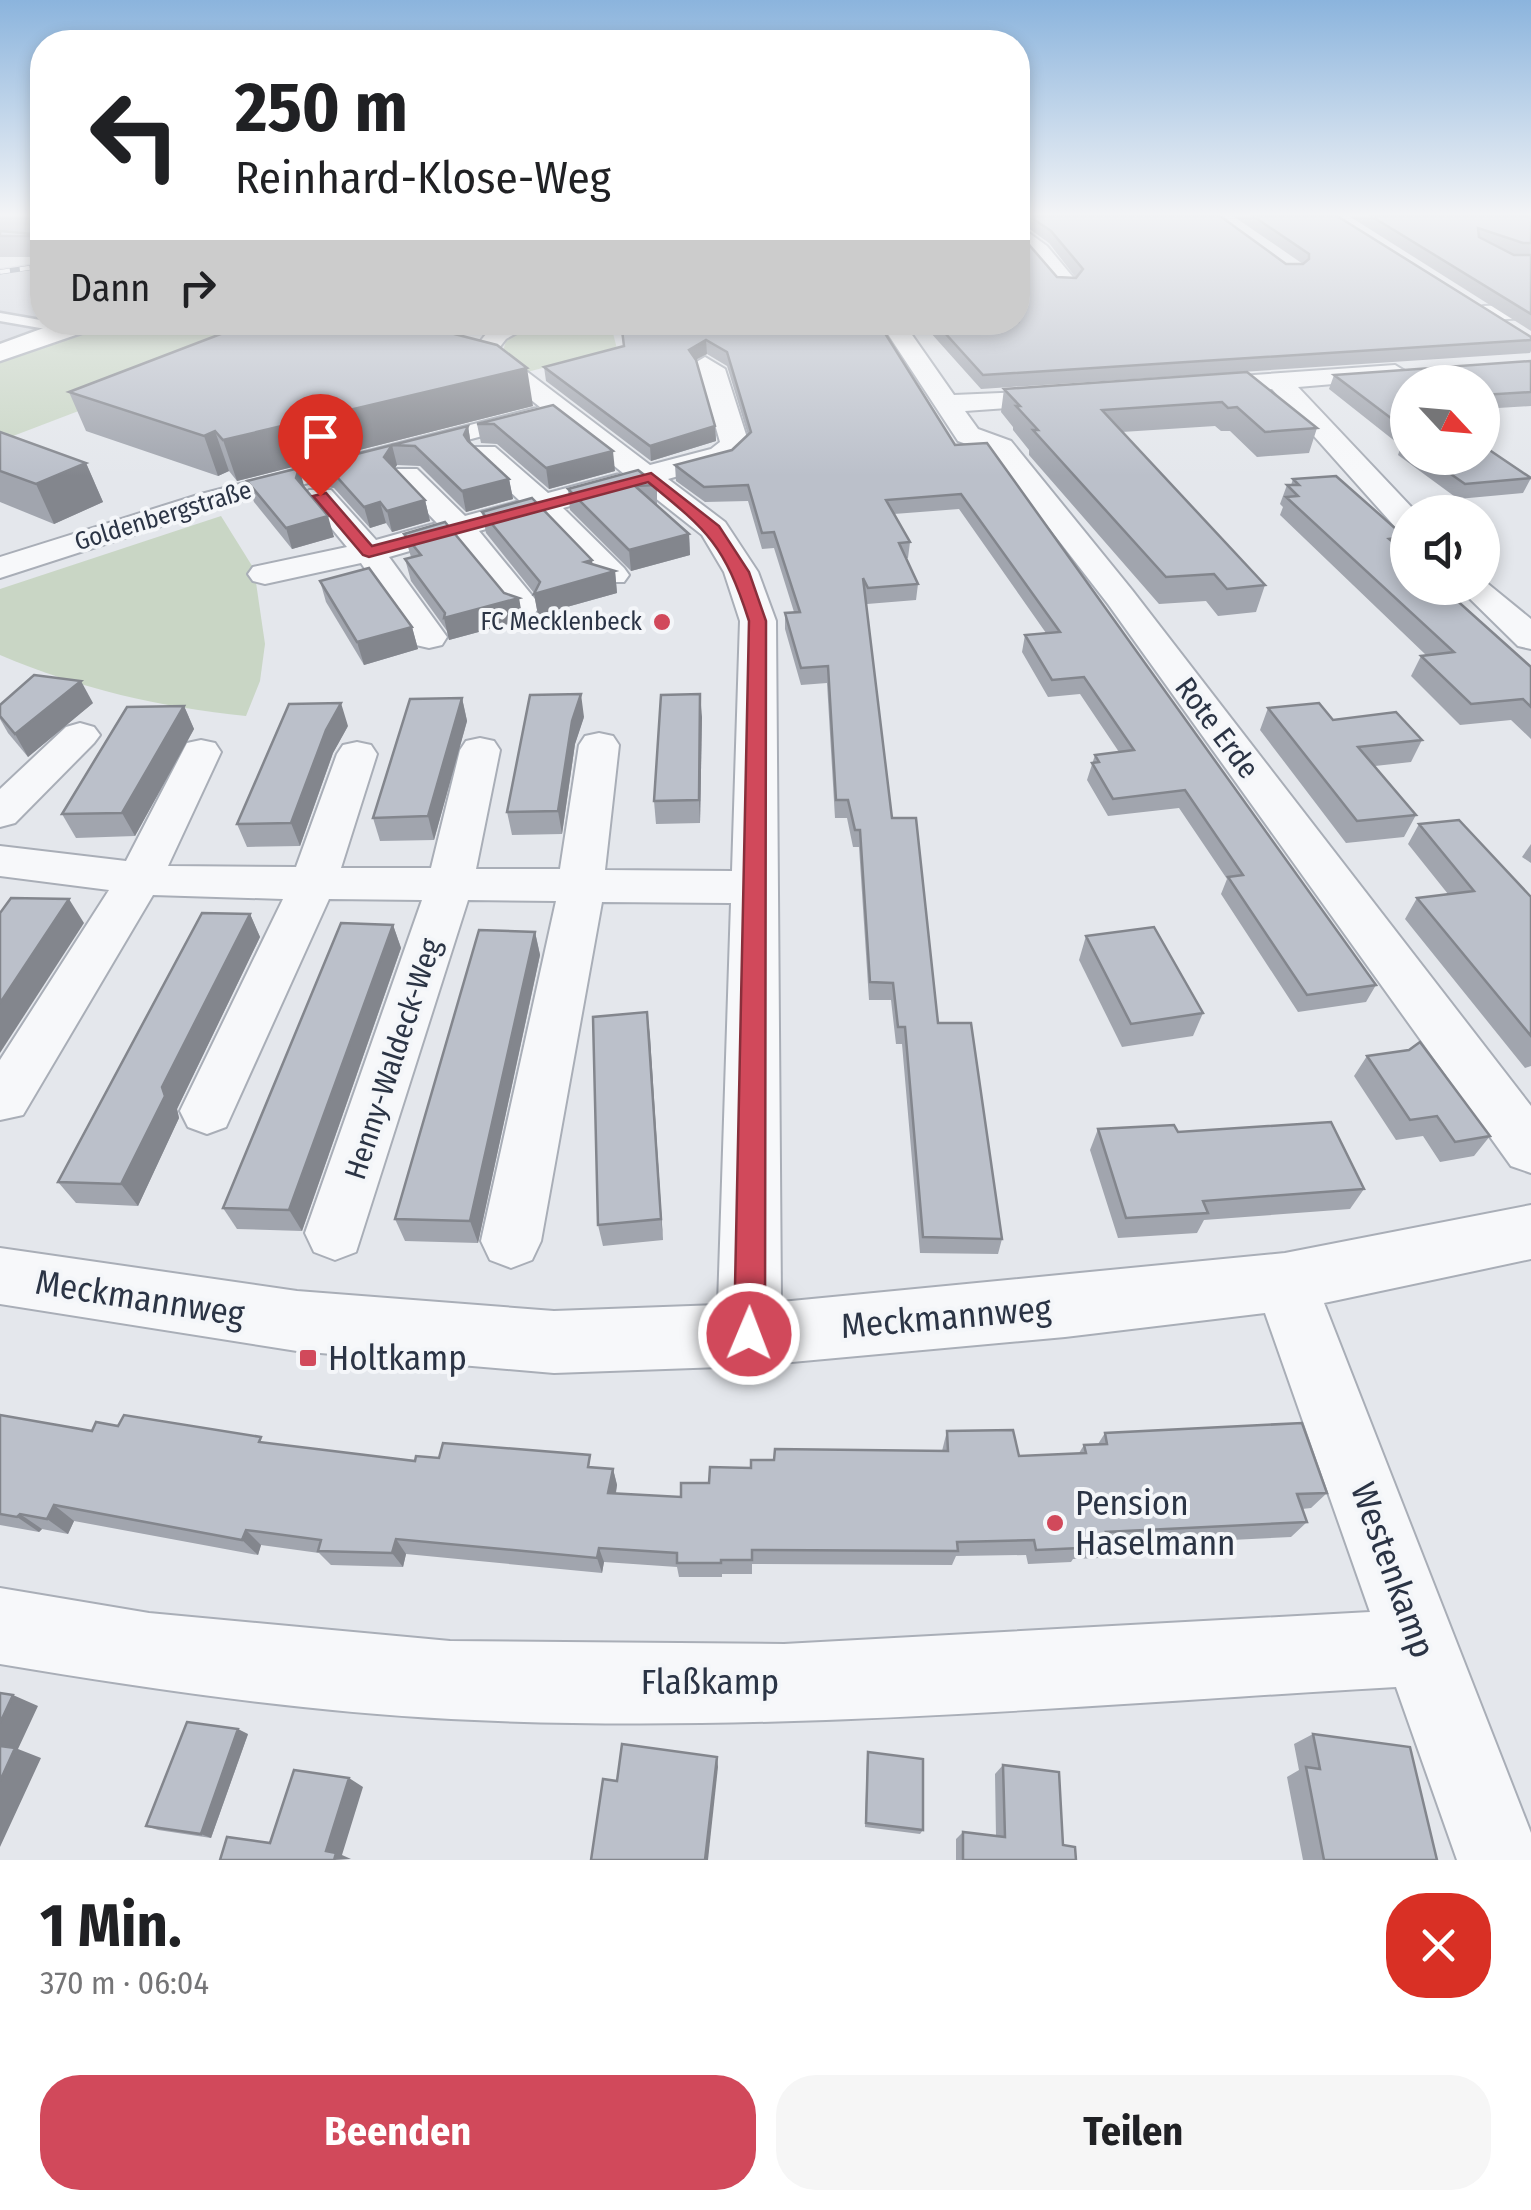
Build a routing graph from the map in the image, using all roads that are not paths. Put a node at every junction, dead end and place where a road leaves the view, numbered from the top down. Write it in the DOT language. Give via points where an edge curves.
graph roads {
  1 [pos="1531,311"];
  2 [pos="0,317"];
  3 [pos="19,319"];
  4 [pos="30,320"];
  5 [pos="0,326"];
  6 [pos="1515,333"];
  7 [pos="53,335"];
  8 [pos="497,335"];
  9 [pos="899,335"];
  10 [pos="0,354"];
  11 [pos="689,359"];
  12 [pos="1390,373"];
  13 [pos="1278,381"];
  14 [pos="1174,388"];
  15 [pos="1098,394"];
  16 [pos="944,404"];
  17 [pos="559,411"];
  18 [pos="485,454"];
  19 [pos="407,475"];
  20 [pos="651,477"];
  21 [pos="320,496"];
  22 [pos="1390,502"];
  23 [pos="544,506"];
  24 [pos="459,528"];
  25 [pos="369,552"];
  26 [pos="0,568"];
  27 [pos="265,574"];
  28 [pos="612,575"];
  29 [pos="1495,605"];
  30 [pos="523,606"];
  31 [pos="429,638"];
  32 [pos="1531,638"];
  33 [pos="80,734"];
  34 [pos="600,746"];
  35 [pos="480,750"];
  36 [pos="201,752"];
  37 [pos="357,754"];
  38 [pos="0,813"];
  39 [pos="2,864"];
  40 [pos="157,880"];
  41 [pos="313,884"];
  42 [pos="450,884"];
  43 [pos="580,886"];
  44 [pos="756,887"];
  45 [pos="4,1099"];
  46 [pos="206,1111"];
  47 [pos="1531,1149"];
  48 [pos="1531,1232"];
  49 [pos="335,1233"];
  50 [pos="511,1241"];
  51 [pos="0,1276"];
  52 [pos="1285,1282"];
  53 [pos="749,1334"];
  54 [pos="0,1626"];
  55 [pos="1422,1647"];
  56 [pos="1498,1860"];
  1 -- 6 [label="street" via="1475,308"];
  2 -- 3 [label="lane"];
  3 -- 4 [label="lane"];
  3 -- 5 [label="lane"];
  7 -- 10 [label="main road"];
  8 -- 17 [label="street" via="487,348 496,362"];
  9 -- 16 [label="street, Rote Erde"];
  11 -- 20 [label="street" via="712,369 736,444"];
  12 -- 13 [label="street"];
  13 -- 14 [label="street"];
  13 -- 22 [label="street"];
  15 -- 16 [label="street"];
  16 -- 47 [label="street, Rote Erde" via="968,435 1001,447 1120,597"];
  17 -- 20 [label="street"];
  17 -- 26 [label="street, Goldenbergstraße" via="230,495"];
  18 -- 23 [label="street"];
  19 -- 24 [label="street"];
  20 -- 23 [label="street"];
  20 -- 44 [label="street" via="714,529 741,572 758,621"];
  21 -- 25 [label="street"];
  23 -- 24 [label="street"];
  23 -- 28 [label="street"];
  24 -- 25 [label="street"];
  24 -- 30 [label="street"];
  25 -- 27 [label="street"];
  25 -- 31 [label="street"];
  29 -- 32 [label="street"];
  33 -- 38 [label="street"];
  34 -- 43 [label="street"];
  35 -- 42 [label="street, Henny-Waldeck-Weg"];
  36 -- 40 [label="street"];
  37 -- 41 [label="street"];
  39 -- 40 [label="street"];
  40 -- 41 [label="street"];
  40 -- 45 [label="street"];
  41 -- 42 [label="street"];
  41 -- 46 [label="street"];
  42 -- 43 [label="street"];
  42 -- 49 [label="street, Henny-Waldeck-Weg"];
  43 -- 44 [label="street"];
  43 -- 50 [label="street"];
  44 -- 53 [label="street"];
  48 -- 52 [label="street, Meckmannweg"];
  51 -- 53 [label="street, Meckmannweg" via="297,1321 554,1342"];
  52 -- 53 [label="street, Meckmannweg"];
  52 -- 55 [label="street, Westenkamp"];
  54 -- 55 [label="street, Flaßkamp" via="149,1651 450,1680 784,1683"];
  55 -- 56 [label="street, Westenkamp"];
}
